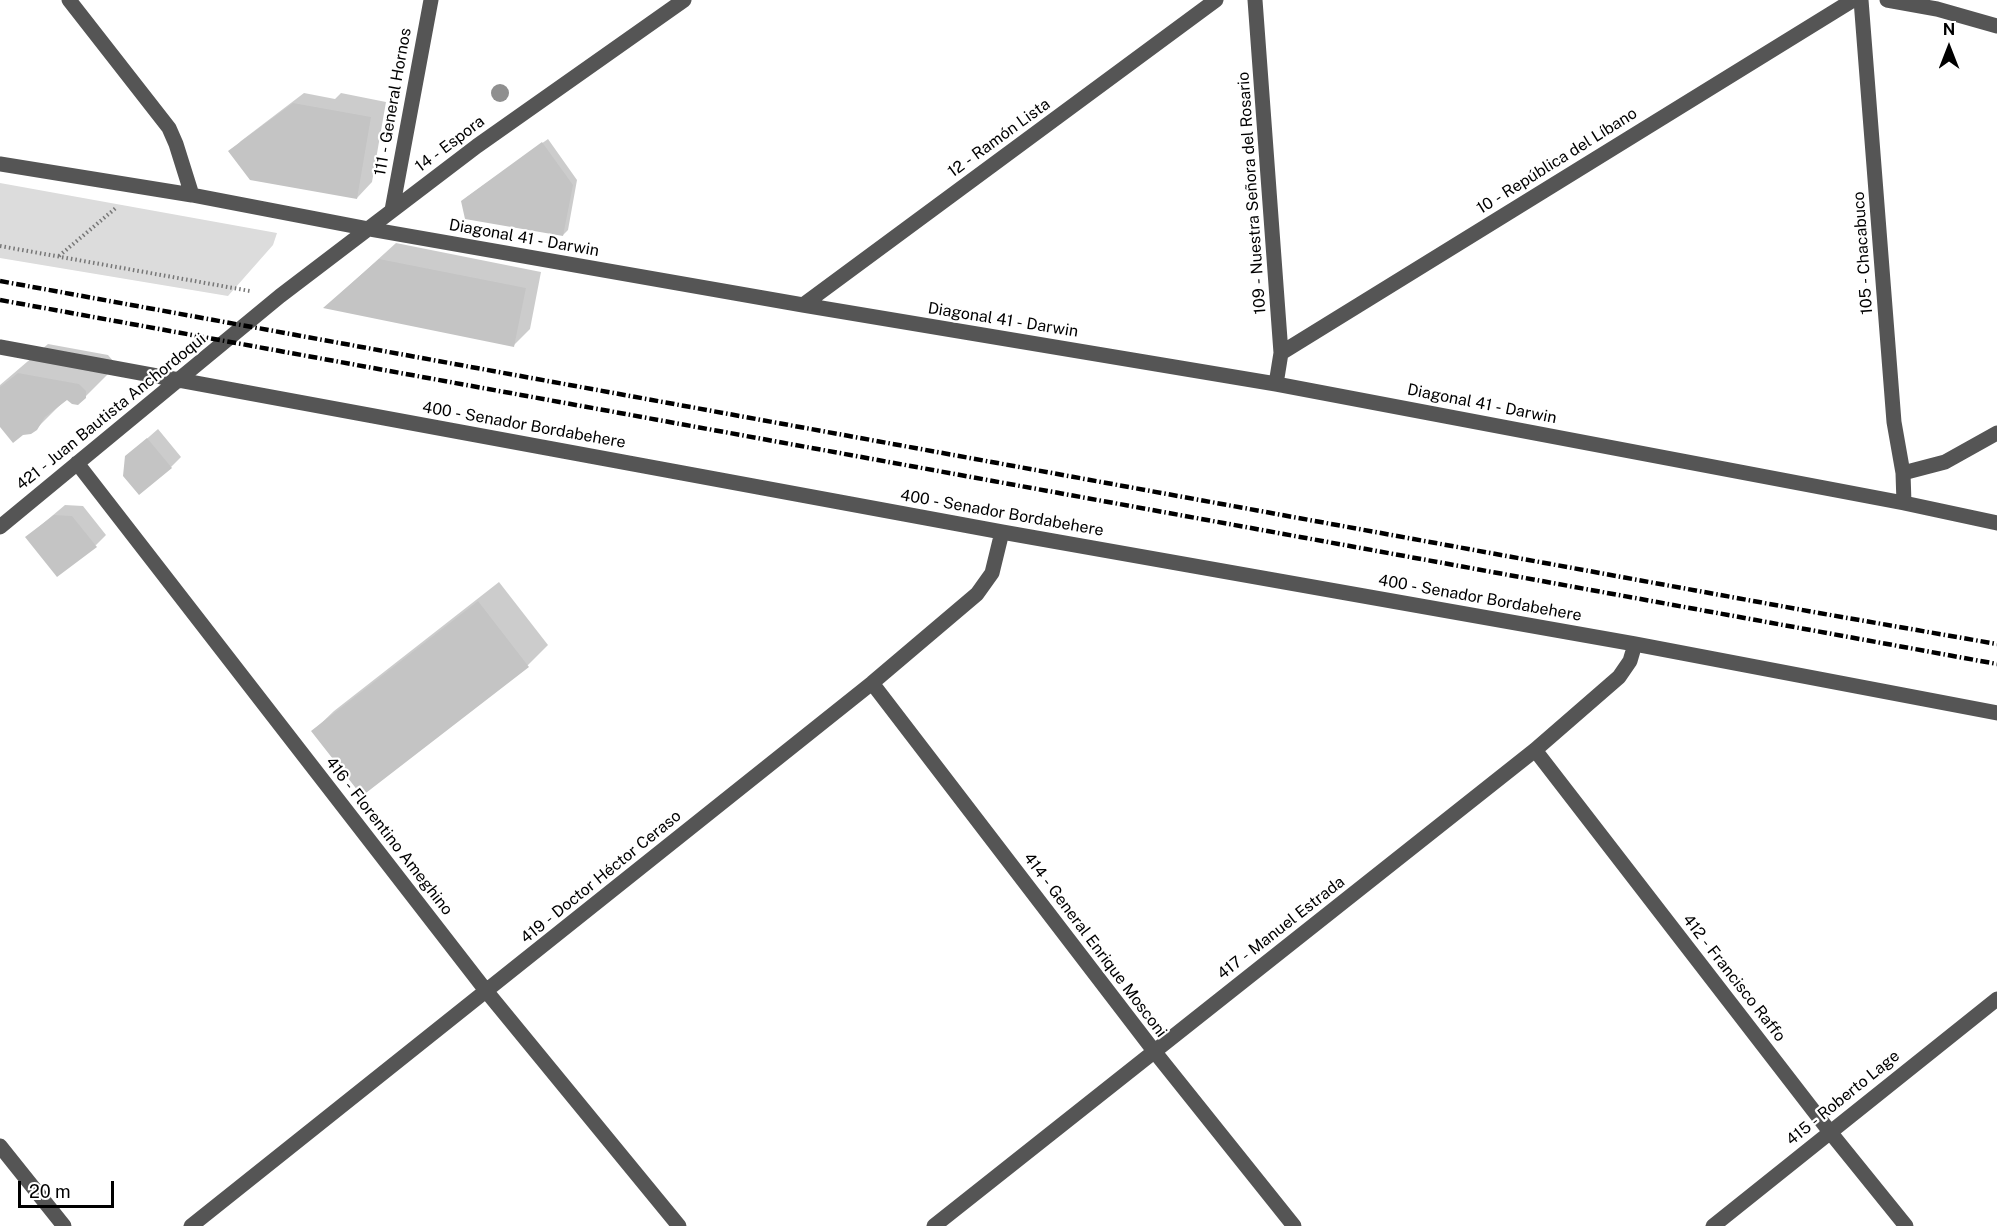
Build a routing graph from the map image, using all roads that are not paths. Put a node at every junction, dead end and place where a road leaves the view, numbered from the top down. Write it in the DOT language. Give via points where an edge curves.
graph roads {
  1 [pos="69,0"];
  2 [pos="431,0"];
  3 [pos="684,0"];
  4 [pos="1216,0"];
  5 [pos="1256,0"];
  6 [pos="1854,0"];
  7 [pos="1861,0"];
  8 [pos="1887,0"];
  9 [pos="1997,26"];
  10 [pos="0,164"];
  11 [pos="192,195"];
  12 [pos="392,210"];
  13 [pos="369,229"];
  14 [pos="803,305"];
  15 [pos="244,324"];
  16 [pos="0,347"];
  17 [pos="1281,353"];
  18 [pos="179,380"];
  19 [pos="1276,384"];
  20 [pos="1997,433"];
  21 [pos="77,463"];
  22 [pos="1903,473"];
  23 [pos="1904,503"];
  24 [pos="1997,523"];
  25 [pos="0,527"];
  26 [pos="1002,532"];
  27 [pos="1635,644"];
  28 [pos="872,683"];
  29 [pos="1997,712"];
  30 [pos="1535,750"];
  31 [pos="487,992"];
  32 [pos="1997,999"];
  33 [pos="1154,1051"];
  34 [pos="1830,1132"];
  35 [pos="0,1146"];
  36 [pos="64,1226"];
  37 [pos="191,1226"];
  38 [pos="679,1226"];
  39 [pos="934,1226"];
  40 [pos="1294,1226"];
  41 [pos="1713,1226"];
  42 [pos="1906,1226"];
  1 -- 11 [label="street" via="169,128"];
  2 -- 12 [label="street, 111 - General Hornos"];
  3 -- 12 [label="street, 14 - Espora"];
  4 -- 14 [label="street, 12 - Ramón Lista"];
  5 -- 17 [label="street, 109 - Nuestra Señora del Rosario"];
  6 -- 17 [label="street, 10 - República del Líbano"];
  7 -- 22 [label="street, 105 - Chacabuco" via="1894,422"];
  8 -- 9 [label="street"];
  10 -- 11 [label="street, Diagonal 41 - Darwin"];
  11 -- 13 [label="street, Diagonal 41 - Darwin"];
  12 -- 13 [label="street, 14 - Espora"];
  13 -- 14 [label="street, Diagonal 41 - Darwin"];
  13 -- 15 [label="street, 14 - Espora"];
  14 -- 19 [label="street, Diagonal 41 - Darwin"];
  15 -- 18 [label="street, 421 - Juan Bautista Anchordoqui"];
  16 -- 18 [label="street, 400 - Senador Bordabehere"];
  17 -- 19 [label="street, 109 - Nuestra Señora del Rosario"];
  18 -- 21 [label="street, 421 - Juan Bautista Anchordoqui"];
  18 -- 26 [label="street, 400 - Senador Bordabehere"];
  19 -- 23 [label="street, Diagonal 41 - Darwin"];
  20 -- 22 [label="street" via="1945,462"];
  21 -- 25 [label="street, 421 - Juan Bautista Anchordoqui"];
  21 -- 31 [label="street, 416 - Florentino Ameghino"];
  22 -- 23 [label="street, 105 - Chacabuco"];
  23 -- 24 [label="street, Diagonal 41 - Darwin"];
  26 -- 27 [label="street, 400 - Senador Bordabehere"];
  26 -- 28 [label="street, 419 - Doctor Héctor Ceraso" via="992,573 977,594"];
  27 -- 29 [label="street, 400 - Senador Bordabehere"];
  27 -- 30 [label="street, 417 - Manuel Estrada" via="1619,677"];
  28 -- 31 [label="street, 419 - Doctor Héctor Ceraso"];
  28 -- 33 [label="street, 414 - General Enrique Mosconi"];
  30 -- 33 [label="street, 417 - Manuel Estrada"];
  30 -- 34 [label="street, 412 - Francisco Raffo"];
  31 -- 37 [label="street, 419 - Doctor Héctor Ceraso"];
  31 -- 38 [label="street, 416 - Florentino Ameghino"];
  32 -- 34 [label="street, 415 - Roberto Lage"];
  33 -- 39 [label="street, 417 - Manuel Estrada"];
  33 -- 40 [label="street, 414 - General Enrique Mosconi"];
  34 -- 41 [label="street, 415 - Roberto Lage"];
  34 -- 42 [label="street, 412 - Francisco Raffo"];
  35 -- 36 [label="street"];
}
